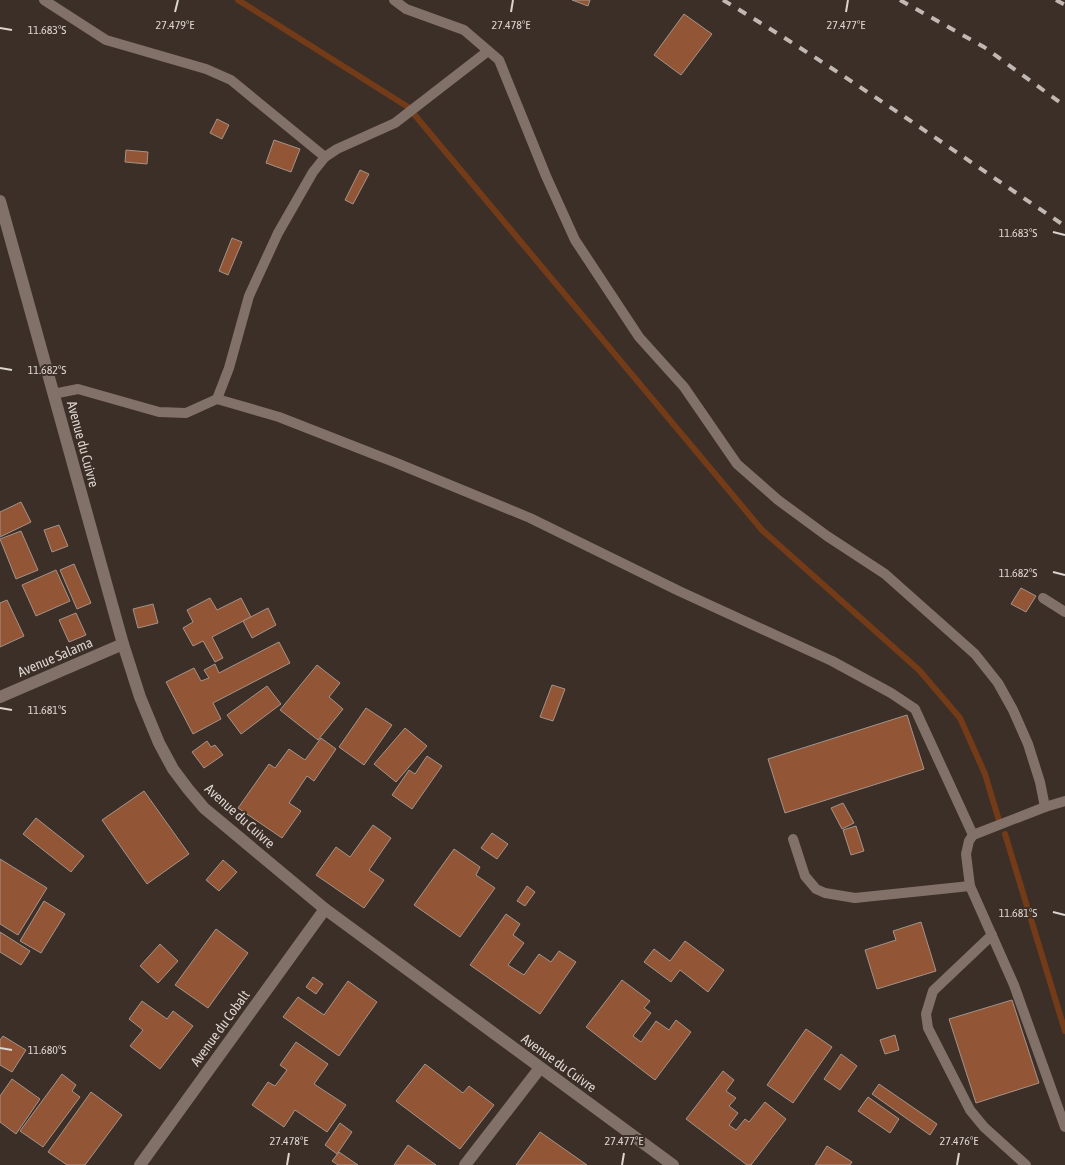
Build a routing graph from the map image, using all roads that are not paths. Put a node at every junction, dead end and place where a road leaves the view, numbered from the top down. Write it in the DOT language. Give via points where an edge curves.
graph roads {
  1 [pos="44,0"];
  2 [pos="394,0"];
  3 [pos="488,51"];
  4 [pos="325,157"];
  5 [pos="0,201"];
  6 [pos="53,394"];
  7 [pos="217,399"];
  8 [pos="1043,598"];
  9 [pos="1065,612"];
  10 [pos="123,644"];
  11 [pos="0,697"];
  12 [pos="1065,801"];
  13 [pos="1045,807"];
  14 [pos="973,835"];
  15 [pos="793,839"];
  16 [pos="970,886"];
  17 [pos="325,909"];
  18 [pos="992,935"];
  19 [pos="540,1068"];
  20 [pos="1065,1127"];
  21 [pos="140,1165"];
  22 [pos="465,1165"];
  23 [pos="673,1165"];
  24 [pos="1026,1165"];
  1 -- 4 [label="lane" via="106,40 206,69 231,80"];
  2 -- 3 [label="lane" via="406,8 464,30"];
  3 -- 4 [label="lane" via="394,123"];
  3 -- 13 [label="lane" via="499,60 575,240 639,337 684,387 736,464 778,500 885,574 975,654 998,683 1013,710 1028,744"];
  4 -- 7 [label="lane" via="278,232 253,287"];
  5 -- 6 [label="street, Avenue du Cuivre"];
  6 -- 7 [label="lane" via="78,389 159,412 186,413"];
  6 -- 10 [label="street, Avenue du Cuivre"];
  7 -- 14 [label="lane" via="279,417 530,518 832,661 891,693 914,709"];
  8 -- 9 [label="lane"];
  10 -- 11 [label="street, Avenue Salama"];
  10 -- 17 [label="street, Avenue du Cuivre" via="159,743 188,789 204,808"];
  12 -- 13 [label="lane"];
  13 -- 14 [label="lane"];
  14 -- 16 [label="lane" via="966,854"];
  15 -- 16 [label="lane" via="805,876 816,889 826,893 855,898"];
  16 -- 18 [label="lane"];
  17 -- 19 [label="street, Avenue du Cuivre"];
  17 -- 21 [label="street, Avenue du Cobalt"];
  18 -- 20 [label="lane" via="1014,985"];
  18 -- 24 [label="lane" via="933,991 926,1014 928,1028 970,1110"];
  19 -- 22 [label="street"];
  19 -- 23 [label="street, Avenue du Cuivre"];
}
